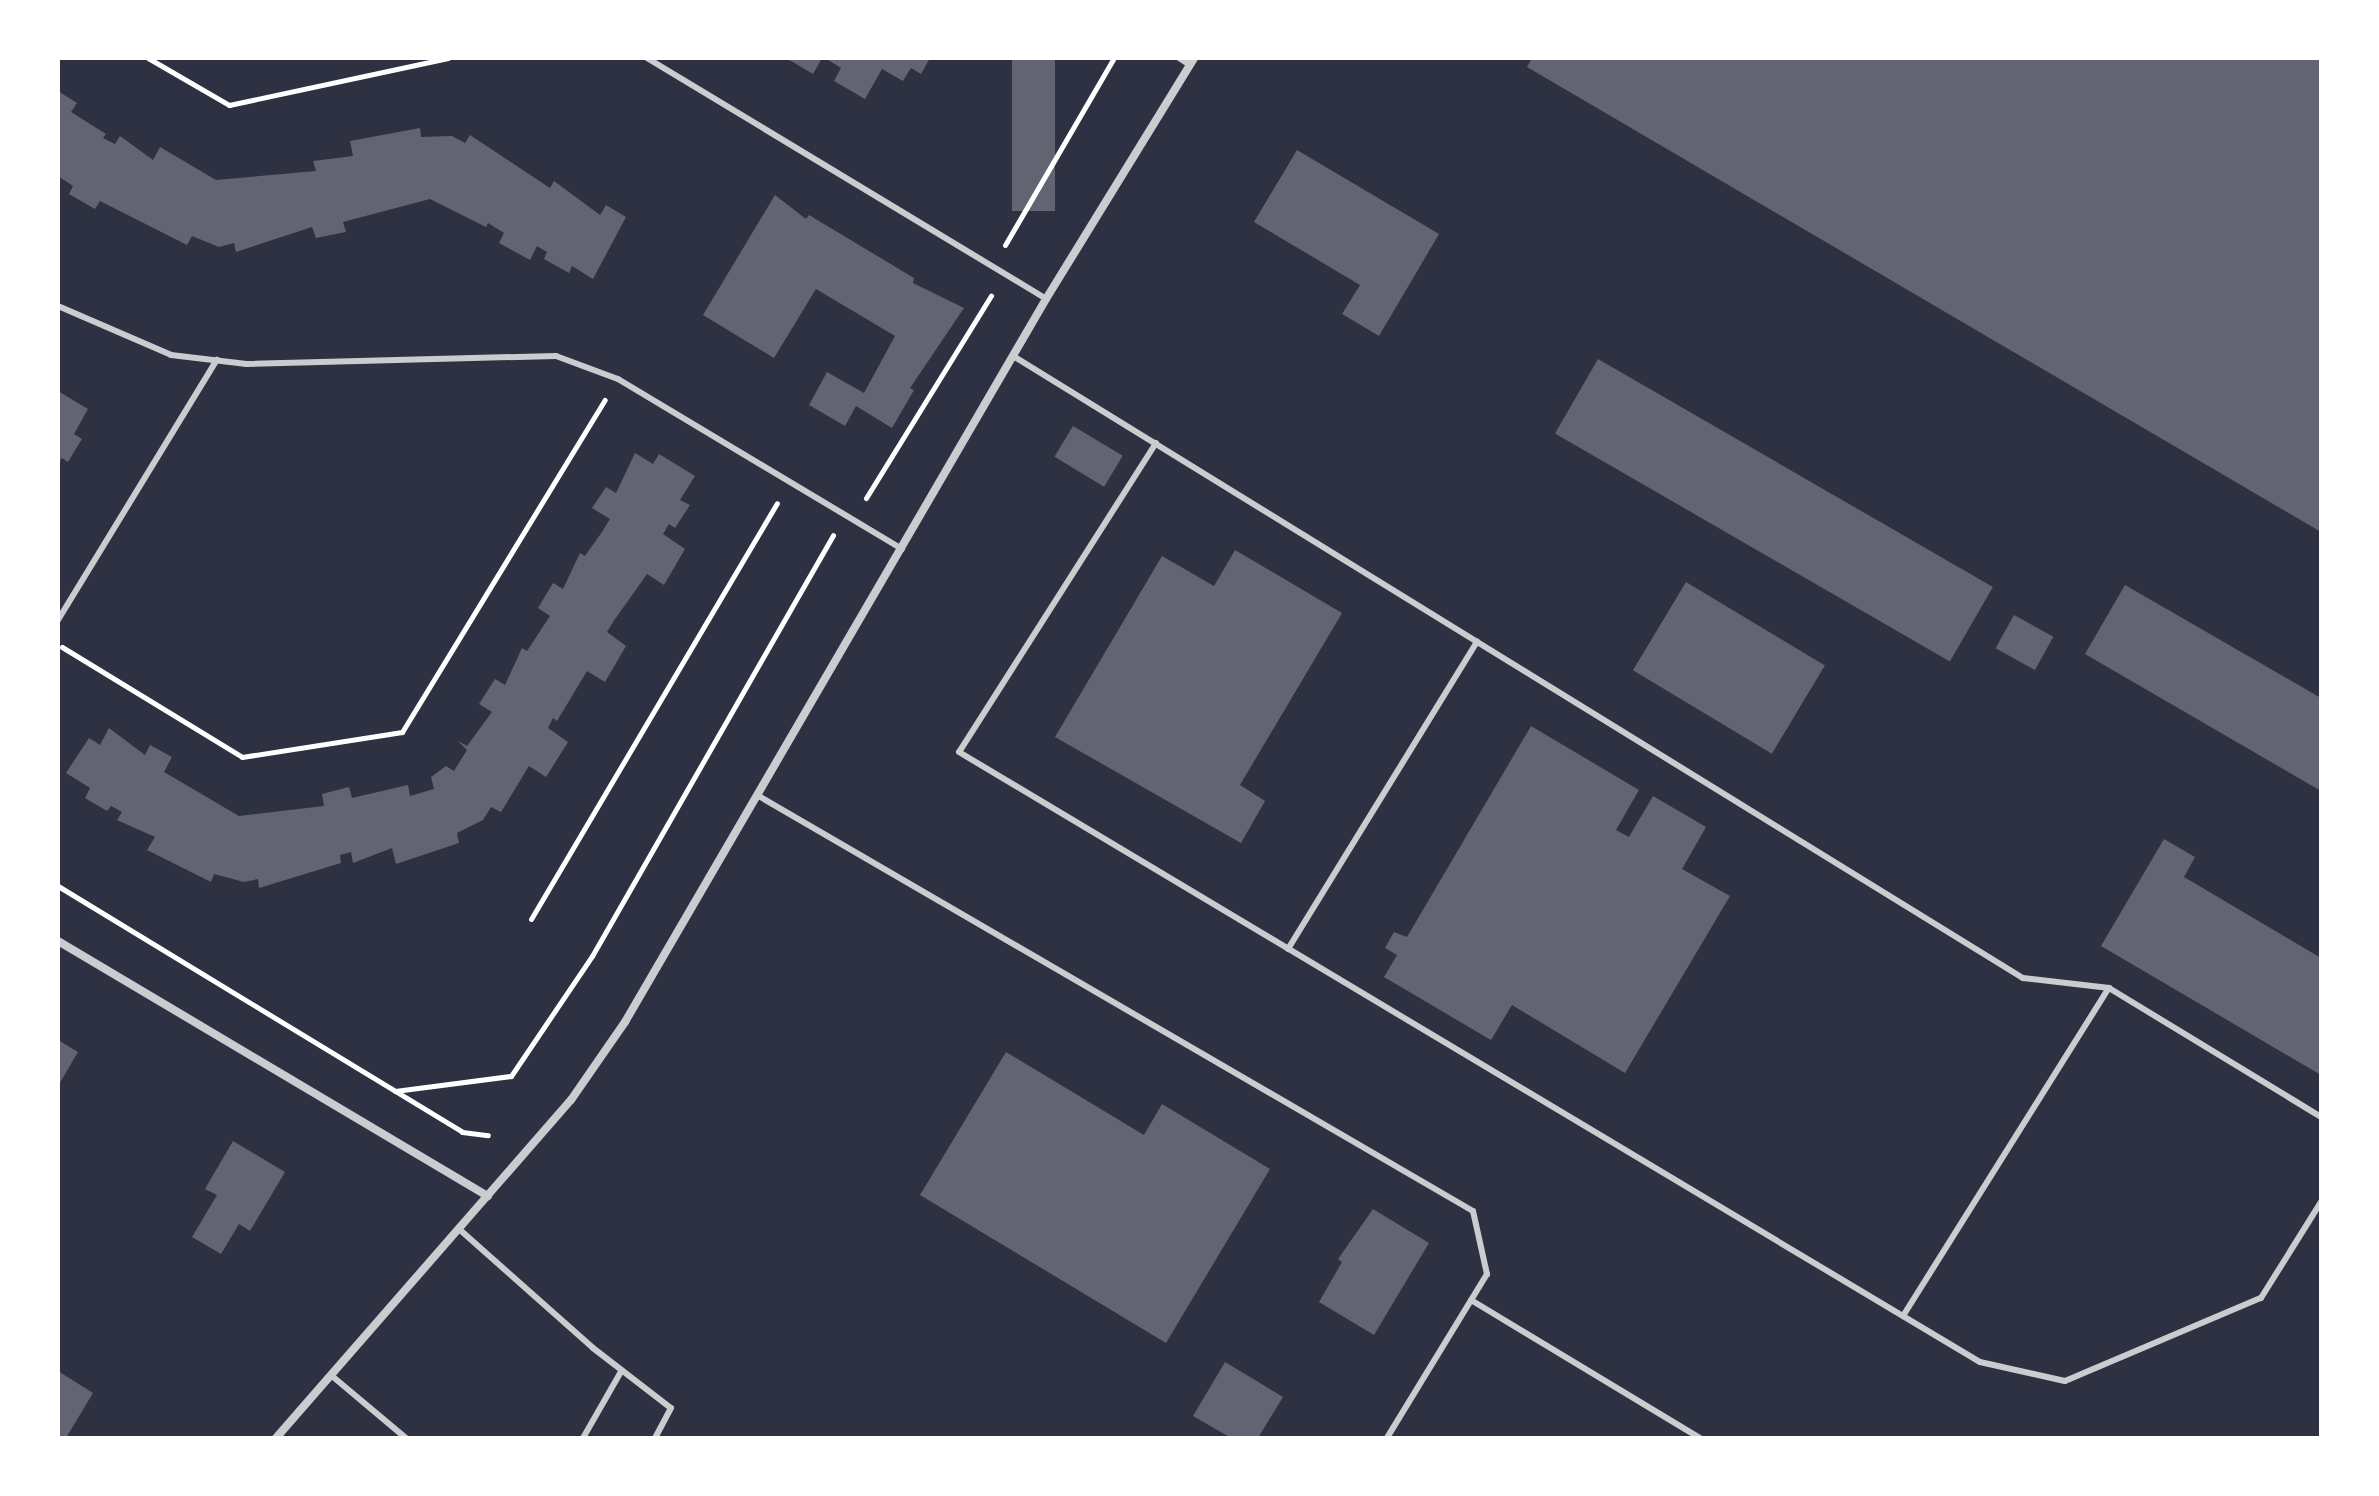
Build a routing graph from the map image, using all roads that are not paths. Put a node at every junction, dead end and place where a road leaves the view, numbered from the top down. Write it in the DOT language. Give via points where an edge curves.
graph roads {
  1 [pos="647,58"];
  2 [pos="1179,58"];
  3 [pos="1192,61"];
  4 [pos="1046,299"];
  5 [pos="58,306"];
  6 [pos="1013,356"];
  7 [pos="217,360"];
  8 [pos="1156,443"];
  9 [pos="902,549"];
  10 [pos="58,620"];
  11 [pos="1477,642"];
  12 [pos="757,795"];
  13 [pos="58,941"];
  14 [pos="1288,949"];
  15 [pos="2109,988"];
  16 [pos="2321,1117"];
  17 [pos="488,1196"];
  18 [pos="2321,1202"];
  19 [pos="459,1229"];
  20 [pos="1471,1300"];
  21 [pos="1903,1316"];
  22 [pos="622,1370"];
  23 [pos="332,1376"];
  24 [pos="276,1438"];
  25 [pos="406,1438"];
  26 [pos="583,1438"];
  27 [pos="655,1438"];
  28 [pos="1387,1438"];
  29 [pos="1700,1438"];
  1 -- 4 [label="lane"];
  2 -- 3 [label="lane"];
  3 -- 4 [label="street"];
  4 -- 6 [label="street"];
  5 -- 7 [label="lane" via="171,355"];
  6 -- 8 [label="lane"];
  6 -- 9 [label="street"];
  7 -- 9 [label="lane" via="556,356 618,379"];
  7 -- 10 [label="lane"];
  8 -- 11 [label="lane"];
  8 -- 14 [label="lane" via="959,752"];
  9 -- 12 [label="street"];
  11 -- 14 [label="lane"];
  11 -- 15 [label="lane" via="2023,978"];
  12 -- 17 [label="street" via="625,1022 571,1100"];
  12 -- 20 [label="lane" via="1473,1211 1487,1274"];
  13 -- 17 [label="street"];
  14 -- 21 [label="lane"];
  15 -- 16 [label="lane"];
  15 -- 21 [label="lane"];
  17 -- 19 [label="street"];
  18 -- 21 [label="lane" via="2261,1298 2065,1381 1980,1362"];
  19 -- 22 [label="lane"];
  19 -- 23 [label="street"];
  20 -- 28 [label="lane"];
  20 -- 29 [label="lane"];
  22 -- 26 [label="lane"];
  22 -- 27 [label="lane" via="671,1408"];
  23 -- 24 [label="street"];
  23 -- 25 [label="lane"];
}
